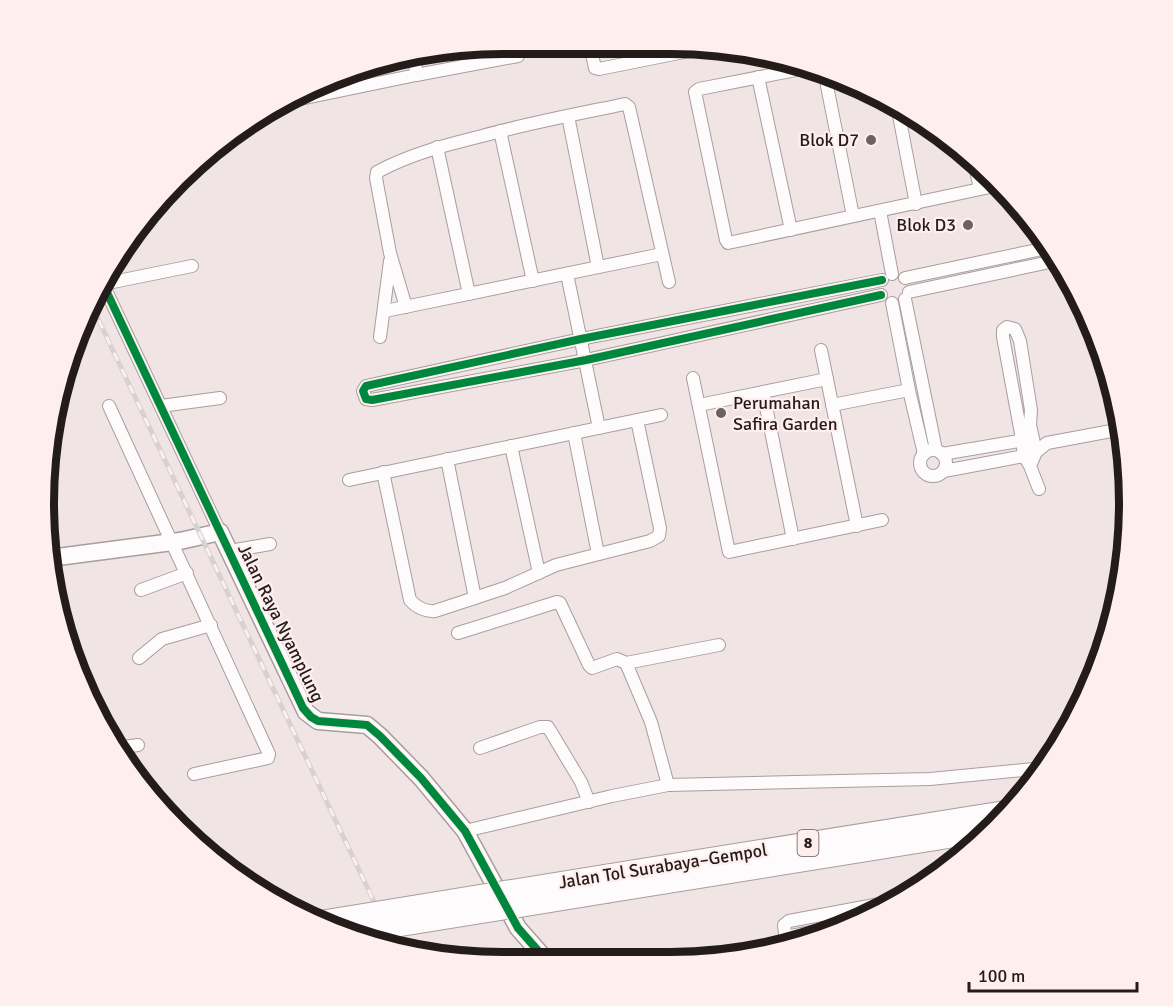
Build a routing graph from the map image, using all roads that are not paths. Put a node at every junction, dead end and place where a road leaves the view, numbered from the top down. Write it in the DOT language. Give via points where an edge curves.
graph roads {
  1 [pos="591,54"];
  2 [pos="652,54"];
  3 [pos="518,56"];
  4 [pos="415,63"];
  5 [pos="791,71"];
  6 [pos="416,75"];
  7 [pos="758,77"];
  8 [pos="826,82"];
  9 [pos="311,97"];
  10 [pos="568,116"];
  11 [pos="899,117"];
  12 [pos="500,131"];
  13 [pos="437,147"];
  14 [pos="977,176"];
  15 [pos="988,187"];
  16 [pos="980,189"];
  17 [pos="916,204"];
  18 [pos="880,211"];
  19 [pos="854,216"];
  20 [pos="791,230"];
  21 [pos="1040,249"];
  22 [pos="390,253"];
  23 [pos="662,254"];
  24 [pos="1048,261"];
  25 [pos="192,267"];
  26 [pos="598,267"];
  27 [pos="567,274"];
  28 [pos="887,277"];
  29 [pos="905,278"];
  30 [pos="112,281"];
  31 [pos="533,281"];
  32 [pos="669,282"];
  33 [pos="107,291"];
  34 [pos="469,294"];
  35 [pos="881,295"];
  36 [pos="907,296"];
  37 [pos="892,303"];
  38 [pos="406,307"];
  39 [pos="385,312"];
  40 [pos="380,337"];
  41 [pos="581,339"];
  42 [pos="821,350"];
  43 [pos="586,360"];
  44 [pos="693,378"];
  45 [pos="827,379"];
  46 [pos="909,390"];
  47 [pos="763,392"];
  48 [pos="220,398"];
  49 [pos="699,405"];
  50 [pos="832,405"];
  51 [pos="109,406"];
  52 [pos="161,406"];
  53 [pos="662,415"];
  54 [pos="637,420"];
  55 [pos="599,428"];
  56 [pos="1113,431"];
  57 [pos="574,433"];
  58 [pos="1028,439"];
  59 [pos="1047,443"];
  60 [pos="511,446"];
  61 [pos="934,453"];
  62 [pos="1030,458"];
  63 [pos="447,459"];
  64 [pos="944,471"];
  65 [pos="383,472"];
  66 [pos="349,480"];
  67 [pos="1039,489"];
  68 [pos="882,520"];
  69 [pos="857,526"];
  70 [pos="220,532"];
  71 [pos="793,539"];
  72 [pos="173,542"];
  73 [pos="270,544"];
  74 [pos="230,551"];
  75 [pos="598,554"];
  76 [pos="58,557"];
  77 [pos="187,573"];
  78 [pos="539,573"];
  79 [pos="141,590"];
  80 [pos="475,598"];
  81 [pos="211,625"];
  82 [pos="458,633"];
  83 [pos="719,645"];
  84 [pos="139,658"];
  85 [pos="626,663"];
  86 [pos="138,744"];
  87 [pos="126,746"];
  88 [pos="480,748"];
  89 [pos="1031,769"];
  90 [pos="194,774"];
  91 [pos="668,785"];
  92 [pos="591,801"];
  93 [pos="993,814"];
  94 [pos="465,831"];
  95 [pos="974,833"];
  96 [pos="608,883"];
  97 [pos="869,906"];
  98 [pos="335,920"];
  99 [pos="366,930"];
  100 [pos="785,937"];
  101 [pos="539,952"];
  1 -- 2 [label="street" via="597,69"];
  3 -- 6 [label="street"];
  4 -- 6 [label="street"];
  5 -- 7 [label="street"];
  6 -- 9 [label="street"];
  7 -- 20 [label="street"];
  7 -- 20 [label="street" via="695,92 718,207 728,243"];
  8 -- 19 [label="street"];
  10 -- 12 [label="street"];
  10 -- 23 [label="street" via="629,105"];
  10 -- 26 [label="street"];
  11 -- 17 [label="street"];
  12 -- 13 [label="street"];
  12 -- 31 [label="street"];
  13 -- 22 [label="street" via="376,174"];
  13 -- 34 [label="street"];
  14 -- 16 [label="street"];
  15 -- 16 [label="street"];
  16 -- 17 [label="street"];
  17 -- 18 [label="street"];
  18 -- 19 [label="street"];
  18 -- 28 [label="street"];
  19 -- 20 [label="street"];
  21 -- 29 [label="street"];
  22 -- 38 [label="street"];
  22 -- 39 [label="street"];
  23 -- 26 [label="street"];
  23 -- 32 [label="street"];
  24 -- 36 [label="street"];
  25 -- 30 [label="street"];
  26 -- 27 [label="street"];
  27 -- 31 [label="street"];
  27 -- 41 [label="street"];
  28 -- 29 [label="street" via="899,274"];
  28 -- 35 [label="street" via="880,287"];
  28 -- 41 [label="street"];
  29 -- 36 [label="street" via="909,282"];
  31 -- 34 [label="street"];
  33 -- 52 [label="street, Jalan Raya Nyamplung"];
  34 -- 38 [label="street"];
  35 -- 37 [label="street"];
  35 -- 43 [label="street"];
  36 -- 37 [label="street"];
  36 -- 61 [label="street"];
  37 -- 46 [label="street"];
  38 -- 39 [label="street"];
  39 -- 40 [label="street"];
  41 -- 43 [label="street"];
  41 -- 43 [label="street" via="366,386 364,396 372,400"];
  42 -- 45 [label="street"];
  43 -- 55 [label="street"];
  44 -- 49 [label="street"];
  45 -- 47 [label="street"];
  45 -- 50 [label="street"];
  46 -- 50 [label="street"];
  46 -- 61 [label="street"];
  47 -- 49 [label="street"];
  47 -- 71 [label="street"];
  48 -- 52 [label="street"];
  49 -- 71 [label="street" via="729,552"];
  50 -- 69 [label="street"];
  51 -- 72 [label="street"];
  52 -- 70 [label="street, Jalan Raya Nyamplung"];
  53 -- 54 [label="street"];
  54 -- 55 [label="street"];
  54 -- 75 [label="street" via="660,533 650,541"];
  55 -- 57 [label="street"];
  56 -- 59 [label="street"];
  57 -- 60 [label="street"];
  57 -- 75 [label="street"];
  58 -- 58 [label="street" via="1003,337 1006,327 1015,329 1020,341 1031,410"];
  58 -- 59 [label="street"];
  58 -- 61 [label="street"];
  58 -- 62 [label="street"];
  59 -- 62 [label="street"];
  60 -- 63 [label="street"];
  60 -- 78 [label="street"];
  61 -- 64 [label="street" via="946,459"];
  61 -- 64 [label="street" via="921,459 920,466 934,476"];
  62 -- 64 [label="street"];
  62 -- 67 [label="street"];
  63 -- 65 [label="street"];
  63 -- 80 [label="street"];
  65 -- 66 [label="street"];
  65 -- 80 [label="street" via="412,603 432,612"];
  68 -- 69 [label="street"];
  69 -- 71 [label="street"];
  70 -- 72 [label="street"];
  70 -- 74 [label="street, Jalan Raya Nyamplung"];
  72 -- 76 [label="street"];
  72 -- 77 [label="street"];
  73 -- 74 [label="street"];
  74 -- 94 [label="street, Jalan Raya Nyamplung" via="309,715 318,721 364,724 374,729"];
  75 -- 78 [label="street"];
  77 -- 79 [label="street"];
  77 -- 81 [label="street"];
  78 -- 80 [label="street"];
  81 -- 84 [label="street" via="162,639"];
  81 -- 90 [label="street" via="269,756"];
  82 -- 85 [label="street" via="558,602 590,667 617,659"];
  83 -- 85 [label="street"];
  85 -- 91 [label="street" via="651,722"];
  86 -- 87 [label="street"];
  88 -- 92 [label="street" via="548,727"];
  89 -- 91 [label="street" via="930,780"];
  91 -- 92 [label="street"];
  92 -- 94 [label="street"];
  93 -- 96 [label="highway, Jalan Tol Surabaya–Gempol / 8"];
  94 -- 101 [label="street, Jalan Raya Nyamplung" via="518,928"];
  95 -- 96 [label="highway, Jalan Tol Surabaya–Gempol / 8"];
  96 -- 98 [label="highway, Jalan Tol Surabaya–Gempol / 8, bridge"];
  96 -- 99 [label="highway, Jalan Tol Surabaya–Gempol / 8, bridge"];
  97 -- 100 [label="street" via="789,921 784,925"];
}
